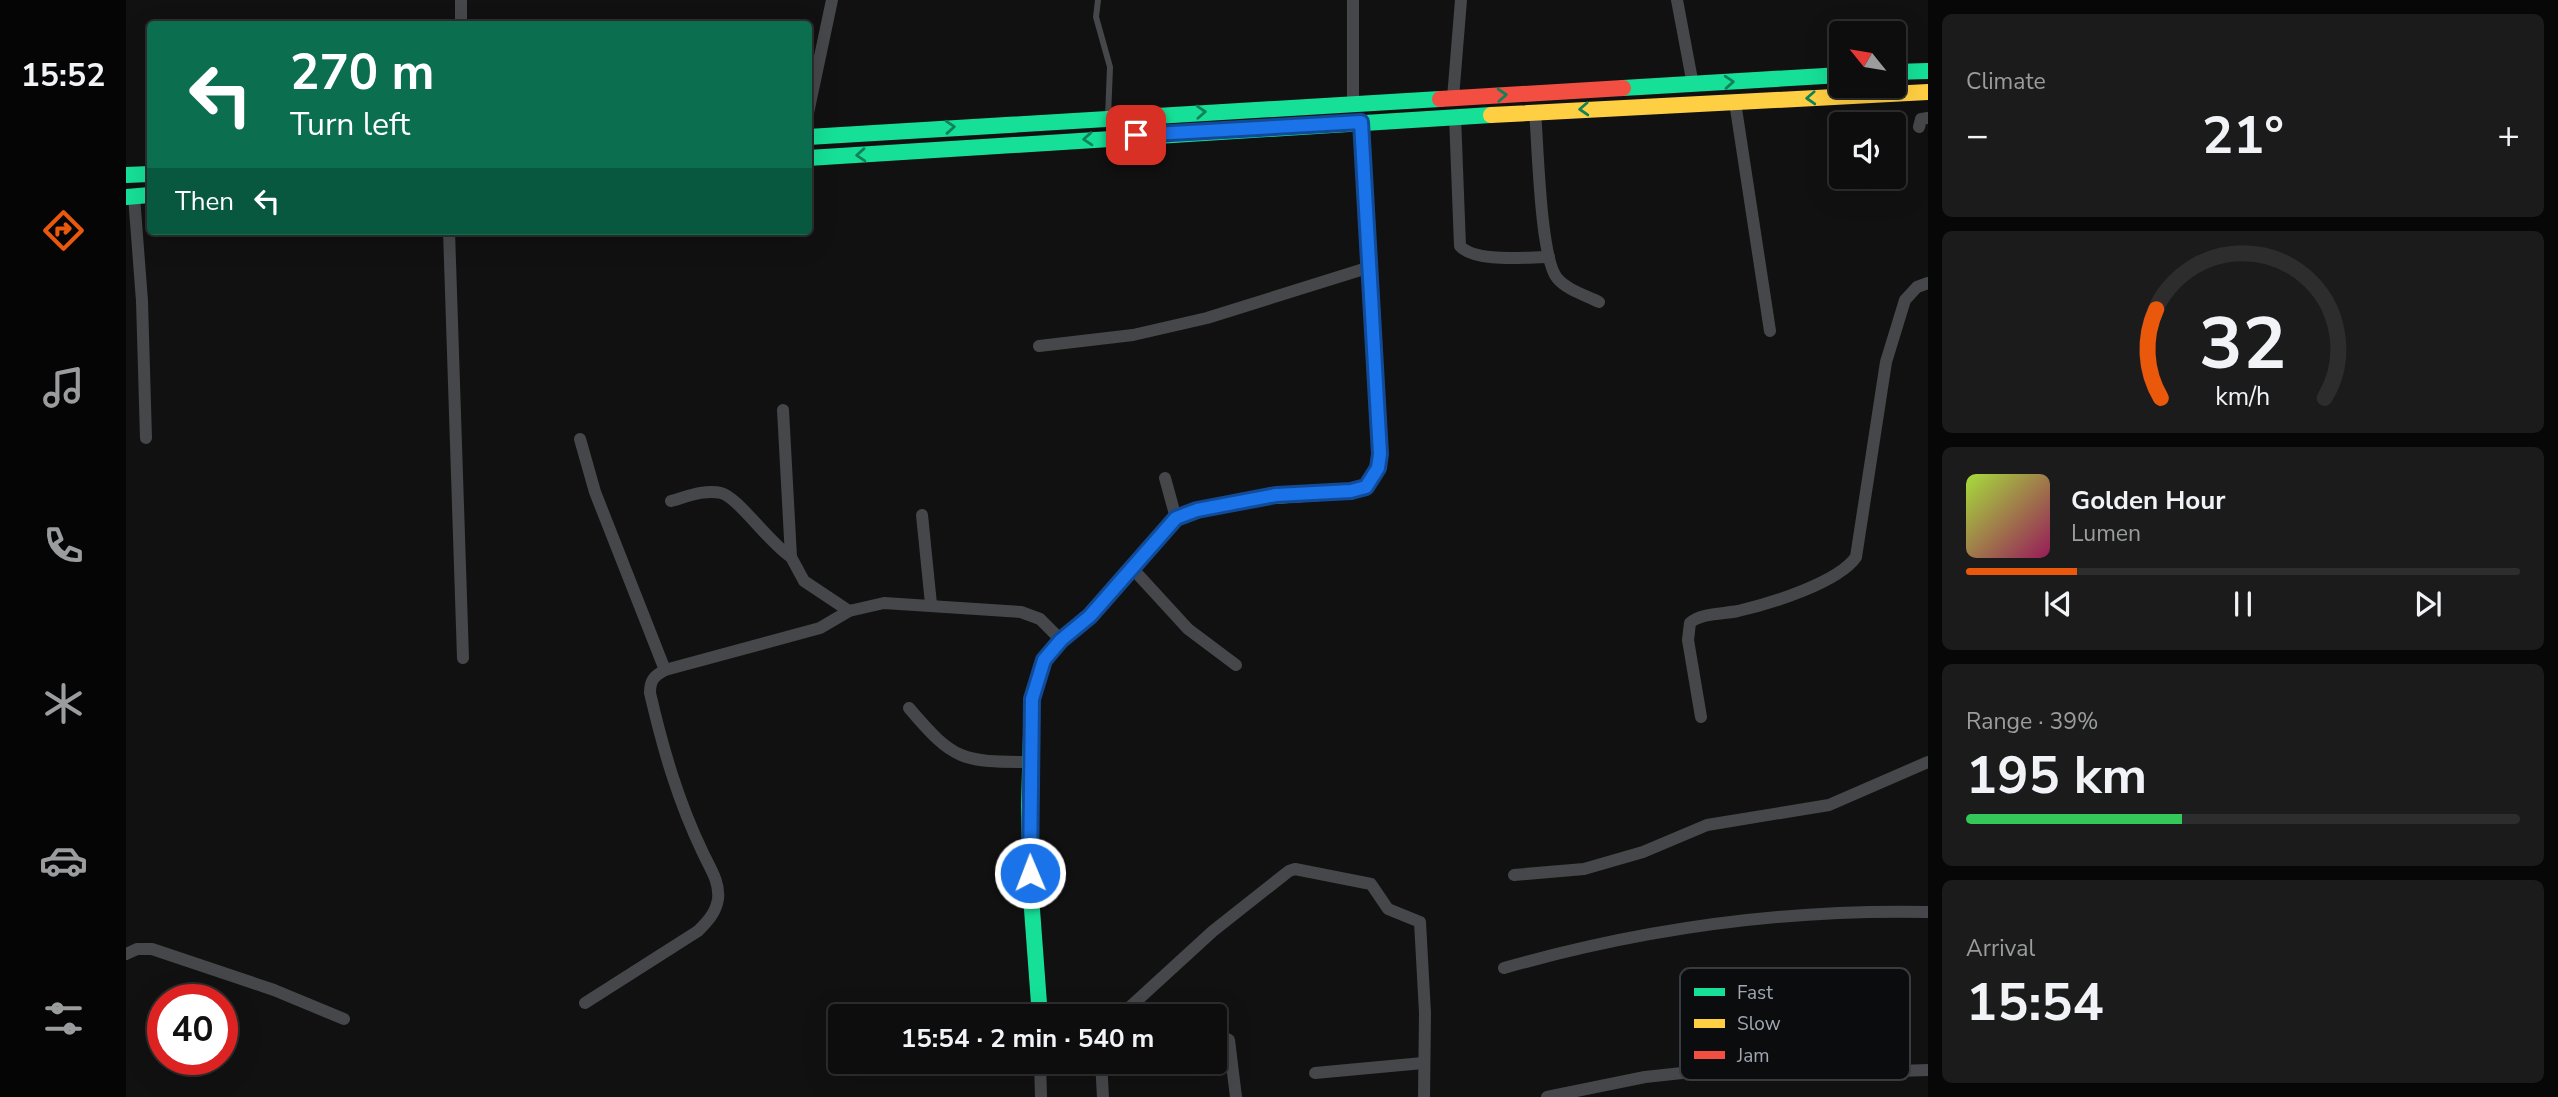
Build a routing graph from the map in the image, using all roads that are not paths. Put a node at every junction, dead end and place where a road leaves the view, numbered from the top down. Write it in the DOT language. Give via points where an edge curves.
graph roads {
  1 [pos="461,0"];
  2 [pos="832,0"];
  3 [pos="1098,0"];
  4 [pos="1353,0"];
  5 [pos="1461,0"];
  6 [pos="1677,0"];
  7 [pos="461,21"];
  8 [pos="1928,71"];
  9 [pos="1906,72"];
  10 [pos="1829,76"];
  11 [pos="1693,85"];
  12 [pos="1928,92"];
  13 [pos="812,94"];
  14 [pos="1453,98"];
  15 [pos="1735,102"];
  16 [pos="1353,104"];
  17 [pos="1535,112"];
  18 [pos="1455,116"];
  19 [pos="1108,117"];
  20 [pos="1361,122"];
  21 [pos="812,137"];
  22 [pos="812,158"];
  23 [pos="147,174"];
  24 [pos="126,175"];
  25 [pos="137,196"];
  26 [pos="449,235"];
  27 [pos="1549,257"];
  28 [pos="1367,268"];
  29 [pos="1928,284"];
  30 [pos="1599,302"];
  31 [pos="1770,331"];
  32 [pos="1039,346"];
  33 [pos="783,410"];
  34 [pos="146,438"];
  35 [pos="580,439"];
  36 [pos="1166,478"];
  37 [pos="671,501"];
  38 [pos="922,515"];
  39 [pos="1176,518"];
  40 [pos="791,557"];
  41 [pos="1132,568"];
  42 [pos="930,604"];
  43 [pos="849,611"];
  44 [pos="1061,640"];
  45 [pos="463,657"];
  46 [pos="1236,665"];
  47 [pos="665,670"];
  48 [pos="909,708"];
  49 [pos="1701,717"];
  50 [pos="1030,762"];
  51 [pos="1928,762"];
  52 [pos="1514,875"];
  53 [pos="1928,912"];
  54 [pos="126,954"];
  55 [pos="1504,968"];
  56 [pos="585,1003"];
  57 [pos="1039,1004"];
  58 [pos="1134,1004"];
  59 [pos="344,1019"];
  60 [pos="1227,1039"];
  61 [pos="1423,1063"];
  62 [pos="1928,1070"];
  63 [pos="1910,1071"];
  64 [pos="1315,1073"];
  65 [pos="1680,1073"];
  66 [pos="1040,1074"];
  67 [pos="1102,1074"];
  68 [pos="1041,1097"];
  69 [pos="1103,1097"];
  70 [pos="1236,1097"];
  71 [pos="1424,1097"];
  72 [pos="1547,1097"];
  1 -- 7 [label="street"];
  2 -- 13 [label="street"];
  3 -- 19 [label="lane" via="1096,17 1110,67"];
  4 -- 16 [label="street"];
  5 -- 14 [label="street"];
  6 -- 11 [label="street"];
  8 -- 9 [label="main road"];
  11 -- 10 [label="main road, one-way"];
  14 -- 11 [label="main road, one-way"];
  12 -- 15 [label="main road, one-way"];
  14 -- 16 [label="main road"];
  15 -- 17 [label="main road, one-way"];
  15 -- 31 [label="street"];
  19 -- 16 [label="main road, one-way"];
  17 -- 18 [label="main road"];
  17 -- 27 [label="street"];
  18 -- 20 [label="main road"];
  18 -- 27 [label="street" via="1460,246 1488,257"];
  21 -- 19 [label="main road, one-way"];
  20 -- 22 [label="main road, one-way"];
  20 -- 28 [label="main road"];
  23 -- 24 [label="main road"];
  25 -- 34 [label="street"];
  26 -- 45 [label="street"];
  27 -- 30 [label="street" via="1559,281"];
  28 -- 32 [label="street" via="1195,321 1133,335"];
  28 -- 39 [label="main road" via="1380,454 1372,480 1351,491 1276,495"];
  29 -- 49 [label="street" via="1917,287 1905,300 1886,362 1856,556 1835,576 1751,608 1702,617 1690,624 1688,639"];
  33 -- 40 [label="street"];
  35 -- 47 [label="street" via="595,492"];
  36 -- 39 [label="street"];
  37 -- 40 [label="street" via="708,492 727,495"];
  38 -- 42 [label="street"];
  39 -- 41 [label="main road"];
  40 -- 43 [label="street" via="804,580"];
  41 -- 44 [label="main road" via="1090,616"];
  41 -- 46 [label="street" via="1188,629"];
  42 -- 43 [label="street" via="884,603"];
  42 -- 44 [label="street" via="1021,612 1040,619"];
  43 -- 47 [label="street" via="820,628"];
  44 -- 50 [label="main road" via="1037,676"];
  47 -- 56 [label="street" via="650,682 650,693 668,766 683,811 717,882 718,900 698,931"];
  48 -- 50 [label="street" via="952,752 984,762"];
  50 -- 57 [label="main road" via="1031,895"];
  51 -- 52 [label="street" via="1829,805 1707,825 1643,852 1584,869"];
  53 -- 55 [label="street" via="1800,916 1679,930 1614,939"];
  54 -- 59 [label="street" via="152,949"];
  58 -- 61 [label="street" via="1260,892 1289,871 1305,870 1371,884 1388,909 1420,922"];
  60 -- 70 [label="street"];
  61 -- 64 [label="street"];
  61 -- 71 [label="street"];
  62 -- 63 [label="street"];
  65 -- 72 [label="street"];
  66 -- 68 [label="street"];
  67 -- 69 [label="street"];
}
